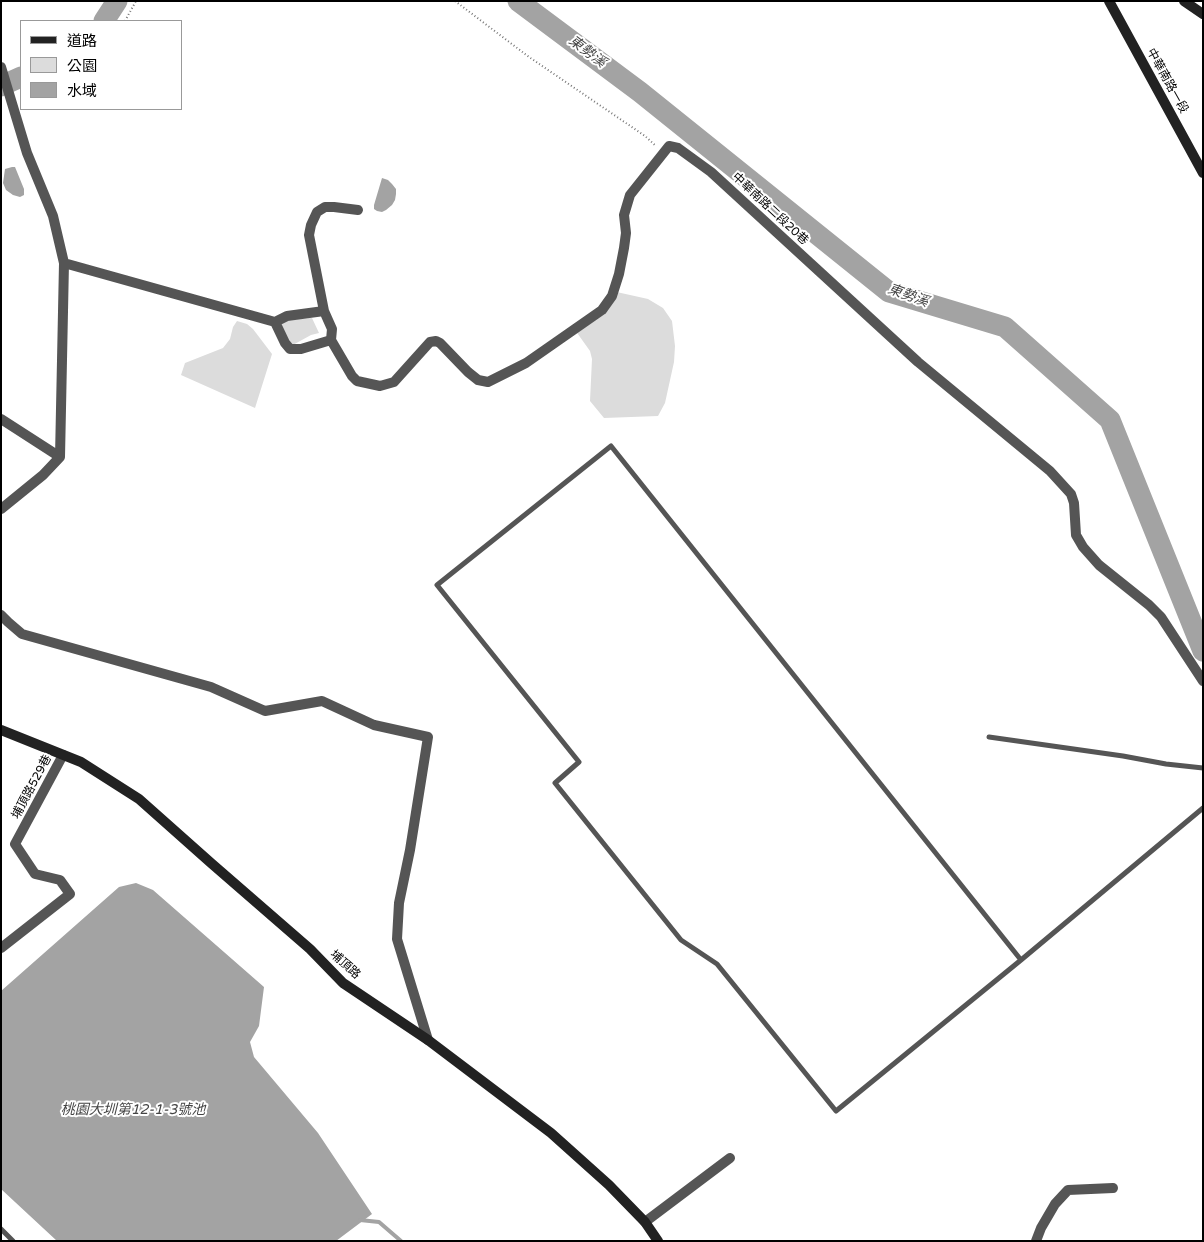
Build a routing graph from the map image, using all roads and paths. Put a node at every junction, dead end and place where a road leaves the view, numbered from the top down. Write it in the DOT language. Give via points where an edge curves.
graph roads {
  1 [pos="136,1"];
  2 [pos="455,1"];
  3 [pos="1109,1"];
  4 [pos="1184,1"];
  5 [pos="1203,14"];
  6 [pos="125,20"];
  7 [pos="1,67"];
  8 [pos="664,153"];
  9 [pos="1203,173"];
  10 [pos="358,210"];
  11 [pos="64,263"];
  12 [pos="324,311"];
  13 [pos="275,322"];
  14 [pos="331,340"];
  15 [pos="1,419"];
  16 [pos="60,457"];
  17 [pos="1,509"];
  18 [pos="1,614"];
  19 [pos="1203,680"];
  20 [pos="1,730"];
  21 [pos="988,737"];
  22 [pos="63,755"];
  23 [pos="1203,768"];
  24 [pos="1203,808"];
  25 [pos="1,948"];
  26 [pos="1021,960"];
  27 [pos="428,1040"];
  28 [pos="730,1158"];
  29 [pos="1113,1188"];
  30 [pos="645,1222"];
  31 [pos="1,1229"];
  32 [pos="13,1241"];
  33 [pos="658,1241"];
  34 [pos="1036,1241"];
  1 -- 6 [label="path"];
  2 -- 8 [label="path" via="529,57 645,136"];
  3 -- 9 [label="street, 中華南路一段"];
  4 -- 5 [label="street"];
  7 -- 11 [label="street" via="27,153 53,216"];
  8 -- 14 [label="street" via="630,195 624,215 624,248 612,296 602,310 526,363 488,382 478,380 436,341 430,342 394,382 380,386 357,381"];
  8 -- 19 [label="street, 中華南路二段20巷" via="669,146 678,148 711,172 918,362 1050,471 1074,503 1076,535 1083,548 1099,566 1161,617"];
  10 -- 12 [label="street" via="324,208 317,212 311,225 308,235"];
  11 -- 13 [label="street"];
  11 -- 16 [label="street"];
  12 -- 13 [label="street" via="287,316"];
  12 -- 14 [label="street" via="332,329"];
  13 -- 14 [label="street" via="290,349"];
  15 -- 16 [label="street"];
  16 -- 17 [label="street"];
  18 -- 27 [label="street" via="22,634 211,687 265,711 322,701 374,725 428,736 399,903 397,939"];
  20 -- 22 [label="street, 埔頂路"];
  21 -- 23 [label="lane"];
  22 -- 25 [label="street, 埔頂路529巷" via="16,844 35,874 60,880 70,894"];
  22 -- 27 [label="street, 埔頂路" via="81,762 139,799 310,949 344,983"];
  24 -- 26 [label="lane"];
  26 -- 26 [label="lane" via="836,1111 717,964 680,940 555,782 578,762 437,585 611,446"];
  27 -- 30 [label="street, 埔頂路" via="551,1134"];
  28 -- 30 [label="street"];
  29 -- 34 [label="street" via="1068,1190 1055,1204"];
  30 -- 33 [label="street, 埔頂路"];
  31 -- 32 [label="lane"];
}
